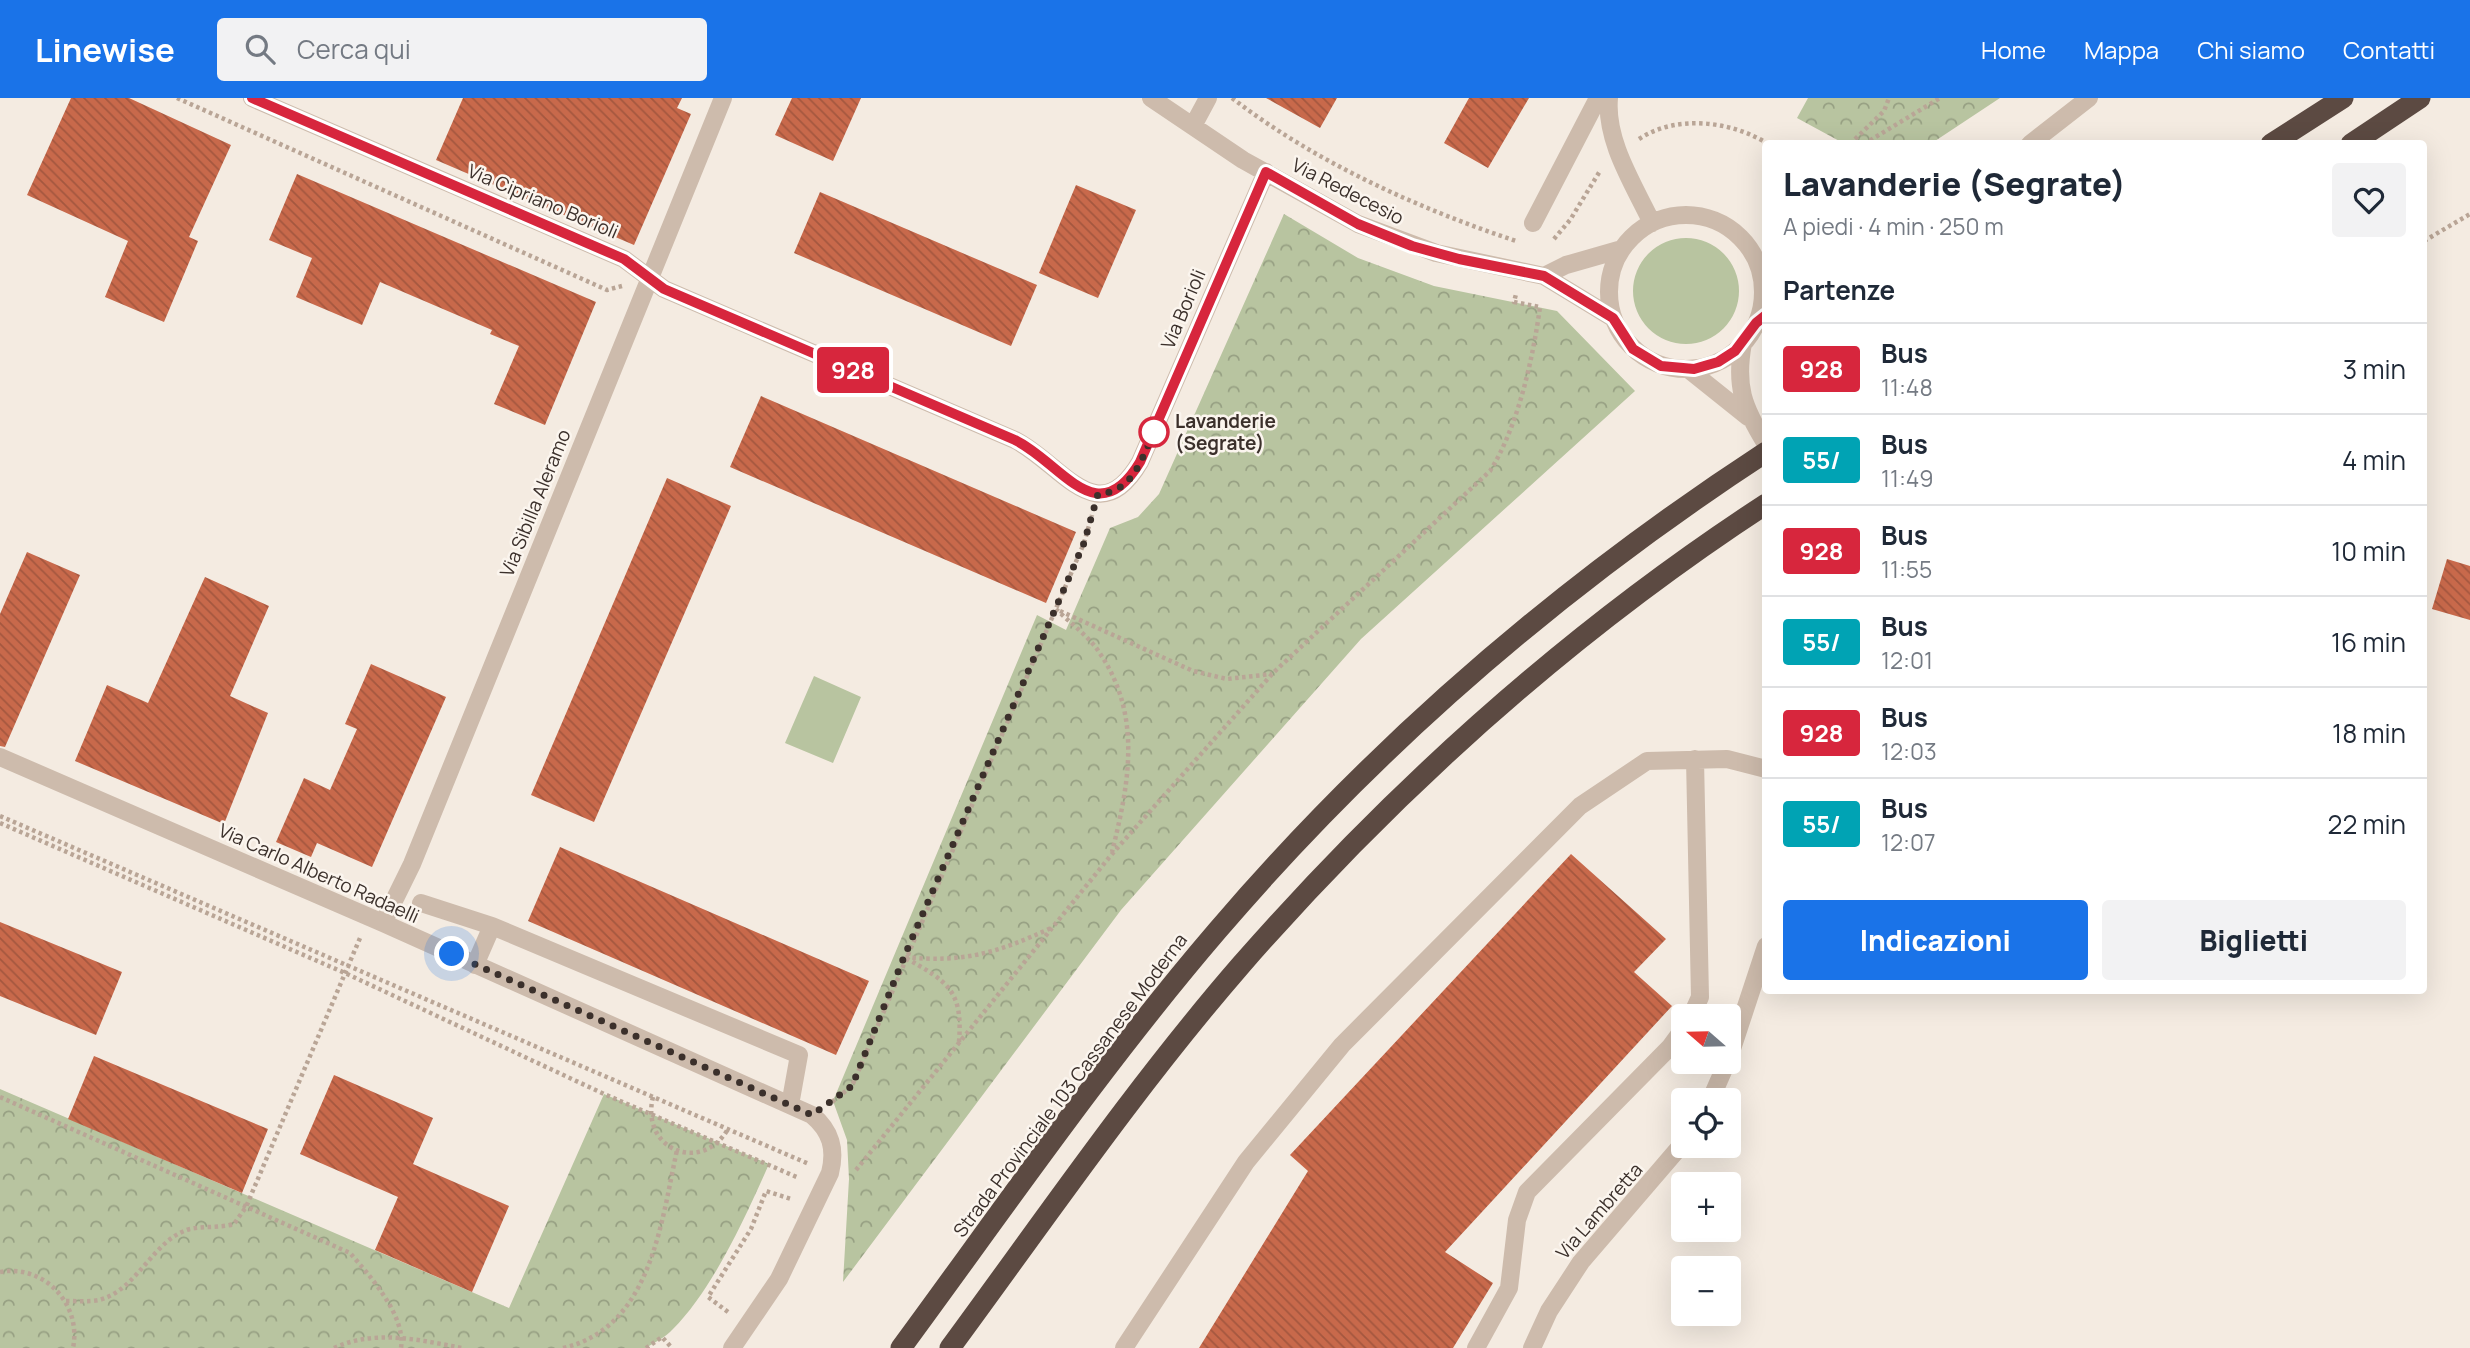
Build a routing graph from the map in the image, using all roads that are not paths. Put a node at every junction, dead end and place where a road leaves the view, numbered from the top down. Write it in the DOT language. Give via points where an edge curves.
graph roads {
  1 [pos="252,98"];
  2 [pos="723,98"];
  3 [pos="1151,98"];
  4 [pos="1208,98"];
  5 [pos="1598,98"];
  6 [pos="1609,98"];
  7 [pos="2089,98"];
  8 [pos="2343,98"];
  9 [pos="2420,98"];
  10 [pos="1193,126"];
  11 [pos="2035,140"];
  12 [pos="2277,140"];
  13 [pos="2357,140"];
  14 [pos="1266,172"];
  15 [pos="1533,223"];
  16 [pos="1652,223"];
  17 [pos="1744,242"];
  18 [pos="1762,245"];
  19 [pos="1622,249"];
  20 [pos="1544,276"];
  21 [pos="649,278"];
  22 [pos="1613,318"];
  23 [pos="1761,319"];
  24 [pos="1743,343"];
  25 [pos="1688,369"];
  26 [pos="1751,421"];
  27 [pos="1762,438"];
  28 [pos="1762,456"];
  29 [pos="1098,494"];
  30 [pos="1762,507"];
  31 [pos="0,757"];
  32 [pos="1695,760"];
  33 [pos="1762,768"];
  34 [pos="421,903"];
  35 [pos="376,920"];
  36 [pos="492,926"];
  37 [pos="1762,958"];
  38 [pos="475,965"];
  39 [pos="1697,1004"];
  40 [pos="1741,1021"];
  41 [pos="1671,1046"];
  42 [pos="790,1105"];
  43 [pos="1671,1157"];
  44 [pos="732,1348"];
  45 [pos="901,1348"];
  46 [pos="950,1348"];
  47 [pos="1124,1348"];
  48 [pos="1476,1348"];
  49 [pos="1532,1348"];
  1 -- 21 [label="street, Via Cipriano Borioli" via="624,259"];
  2 -- 21 [label="street, Via Sibilla Aleramo"];
  3 -- 10 [label="street, Via Redecesio"];
  4 -- 10 [label="street"];
  5 -- 15 [label="street"];
  6 -- 16 [label="street" via="1619,153"];
  7 -- 11 [label="street"];
  8 -- 12 [label="highway"];
  9 -- 13 [label="highway"];
  10 -- 14 [label="street, Via Redecesio"];
  14 -- 20 [label="street, Via Redecesio" via="1358,224 1412,246"];
  14 -- 29 [label="street, Via Borioli" via="1140,462 1127,484"];
  16 -- 17 [label="street" via="1671,216 1699,216 1724,225"];
  16 -- 19 [label="street"];
  17 -- 18 [label="street"];
  17 -- 23 [label="street" via="1762,282"];
  19 -- 20 [label="street"];
  19 -- 22 [label="street" via="1611,275"];
  20 -- 22 [label="street, Via Redecesio"];
  21 -- 29 [label="street, Via Cipriano Borioli" via="664,289 1015,440 1077,486"];
  21 -- 35 [label="street, Via Sibilla Aleramo" via="412,864"];
  22 -- 25 [label="street" via="1627,342 1645,358 1661,366"];
  23 -- 24 [label="street"];
  24 -- 25 [label="street" via="1718,362"];
  24 -- 26 [label="street" via="1739,387"];
  25 -- 26 [label="street"];
  26 -- 27 [label="street"];
  28 -- 45 [label="highway, Strada Provinciale 103 Cassanese Moderna" via="1633,544 1511,641 1321,817 1224,922 1142,1023"];
  30 -- 46 [label="highway" via="1653,583 1532,678 1436,763 1318,881 1175,1046"];
  31 -- 35 [label="street, Via Carlo Alberto Radaelli"];
  32 -- 33 [label="street" via="1727,759"];
  32 -- 39 [label="street"];
  32 -- 47 [label="street" via="1647,761 1580,806 1342,1045 1246,1162"];
  34 -- 36 [label="street"];
  35 -- 38 [label="street, Via Carlo Alberto Radaelli"];
  36 -- 38 [label="street"];
  36 -- 42 [label="street" via="799,1055"];
  37 -- 40 [label="street"];
  38 -- 42 [label="street, Via Carlo Alberto Radaelli"];
  41 -- 48 [label="street" via="1527,1192 1517,1220 1509,1288"];
  42 -- 44 [label="street, Via Carlo Alberto Radaelli" via="812,1115 830,1137 830,1173 779,1279"];
  43 -- 49 [label="street, Via Lambretta" via="1581,1262 1549,1311"];
}
